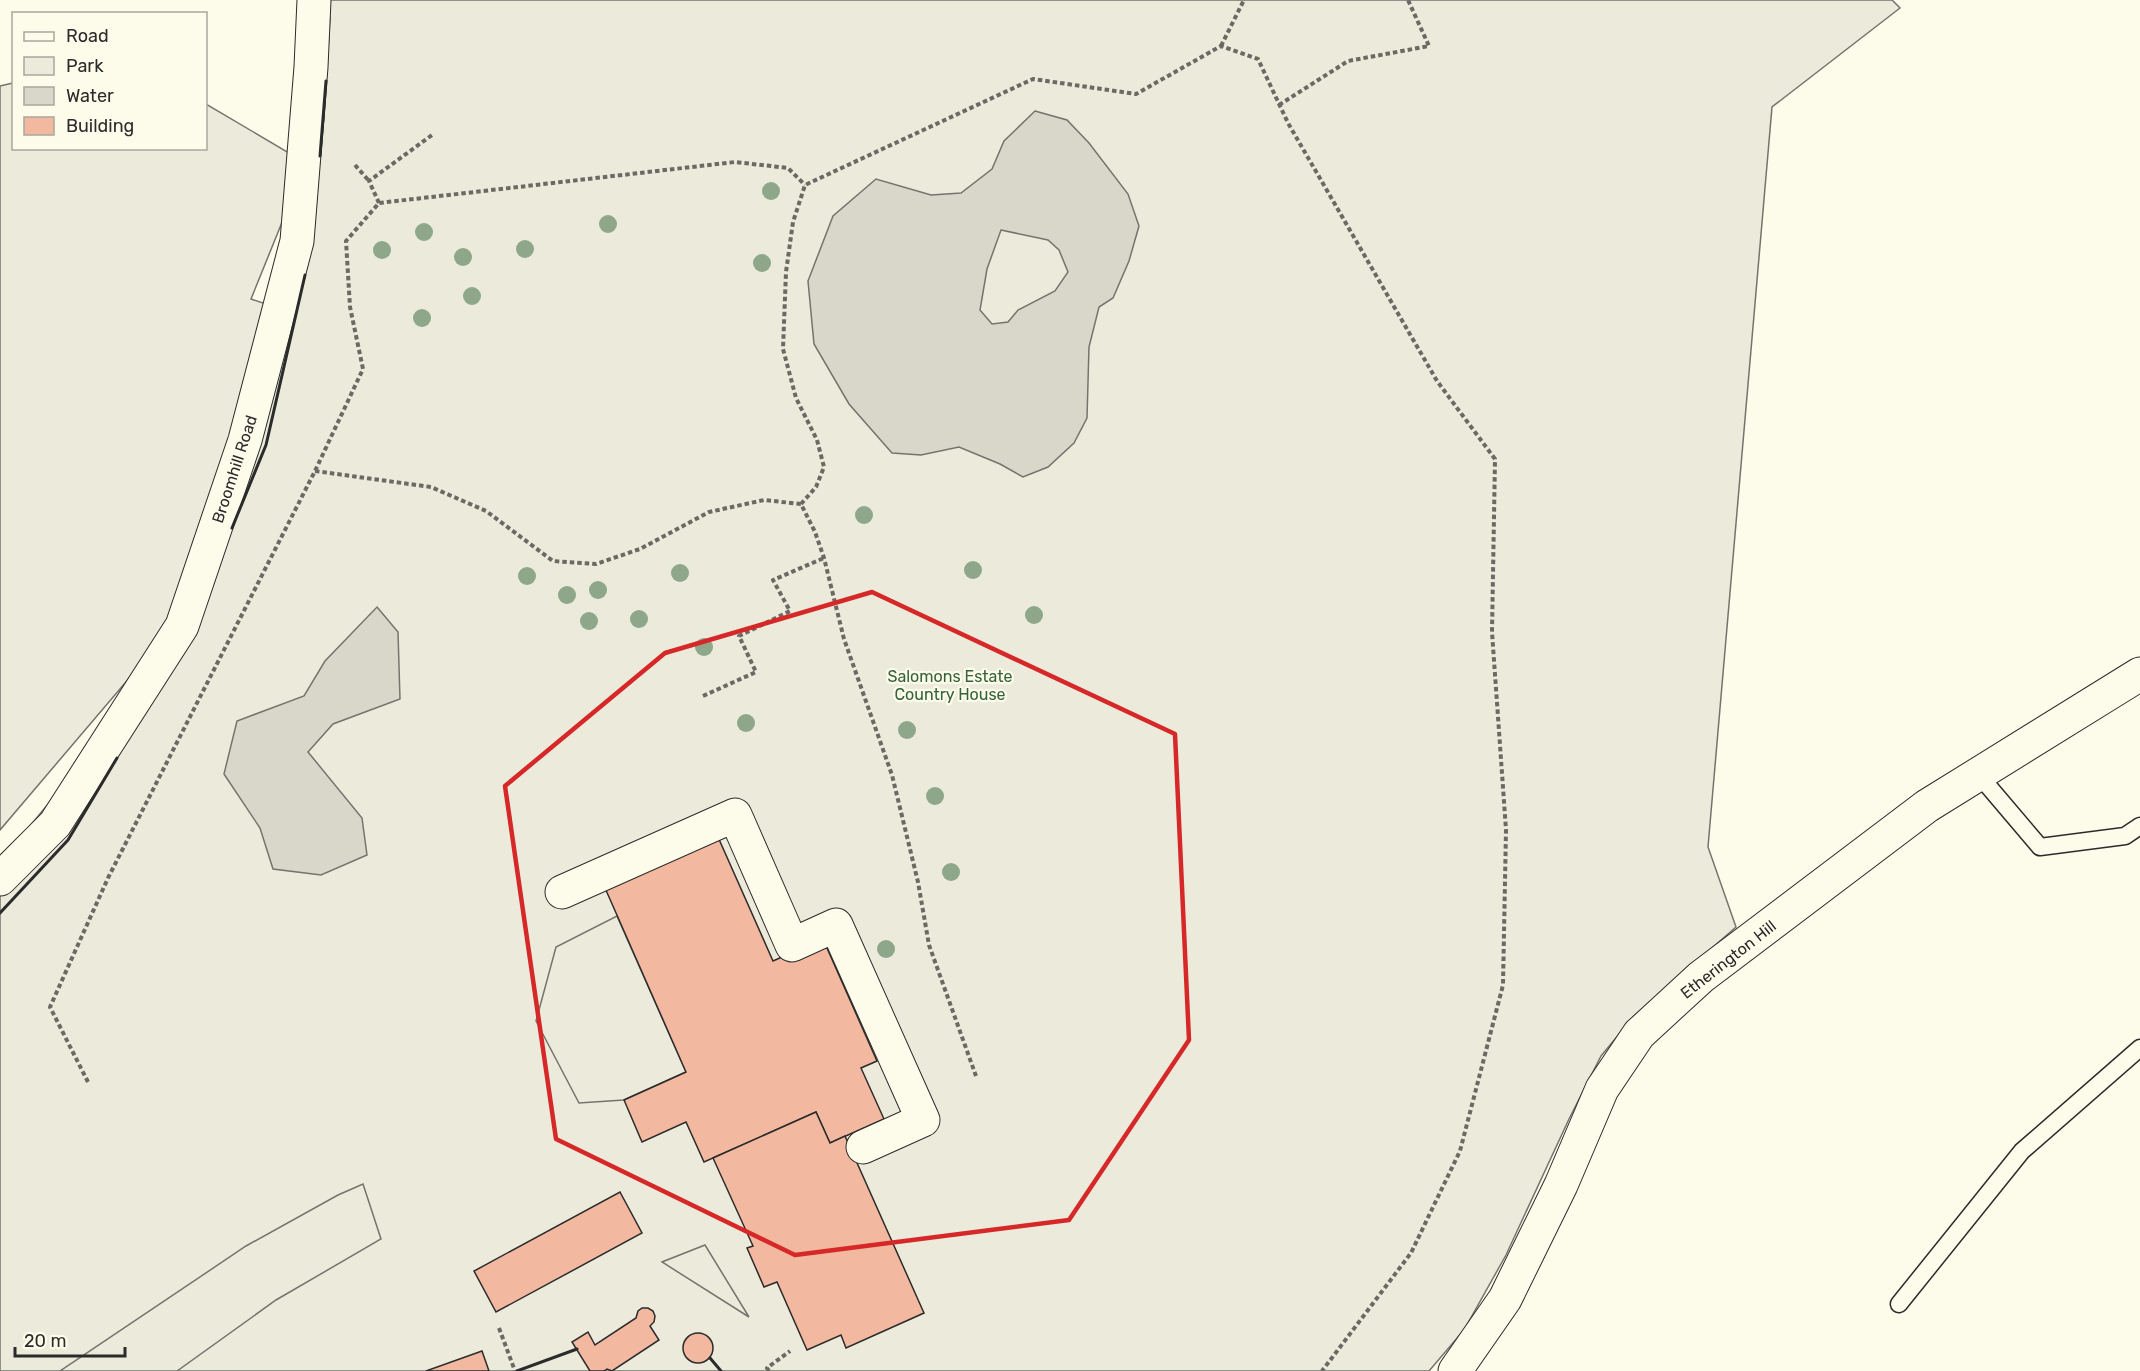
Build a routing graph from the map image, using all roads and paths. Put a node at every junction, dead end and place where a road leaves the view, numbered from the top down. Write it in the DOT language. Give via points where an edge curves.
graph roads {
  1 [pos="314,0"];
  2 [pos="1244,0"];
  3 [pos="1408,0"];
  4 [pos="1221,46"];
  5 [pos="1279,105"];
  6 [pos="432,135"];
  7 [pos="355,165"];
  8 [pos="369,181"];
  9 [pos="805,185"];
  10 [pos="379,203"];
  11 [pos="315,471"];
  12 [pos="801,504"];
  13 [pos="824,558"];
  14 [pos="2140,674"];
  15 [pos="703,696"];
  16 [pos="1978,774"];
  17 [pos="2140,826"];
  18 [pos="0,879"];
  19 [pos="562,892"];
  20 [pos="2140,1048"];
  21 [pos="976,1076"];
  22 [pos="88,1082"];
  23 [pos="863,1147"];
  24 [pos="1899,1304"];
  25 [pos="499,1328"];
  26 [pos="790,1351"];
  27 [pos="515,1371"];
  28 [pos="769,1371"];
  29 [pos="1322,1371"];
  30 [pos="1455,1371"];
  1 -- 18 [label="street, Broomhill Road" via="297,241 245,440 182,626 55,824"];
  2 -- 4 [label="path"];
  3 -- 5 [label="path" via="1429,46 1348,61"];
  4 -- 5 [label="path" via="1258,59"];
  4 -- 9 [label="path" via="1136,94 1033,79"];
  5 -- 29 [label="path" via="1437,381 1495,459 1492,632 1506,830 1503,985 1460,1151 1411,1253"];
  6 -- 8 [label="path"];
  7 -- 8 [label="path"];
  8 -- 10 [label="path"];
  9 -- 10 [label="path" via="788,168 735,162"];
  9 -- 12 [label="path" via="793,222 786,272 783,349 796,398 817,440 824,467 816,487"];
  10 -- 11 [label="path" via="346,241 350,307 363,369"];
  11 -- 12 [label="path" via="431,487 486,511 553,561 596,564 640,549 709,512 764,500"];
  11 -- 22 [label="path" via="108,878 50,1007"];
  12 -- 13 [label="path"];
  13 -- 15 [label="path" via="773,580 790,611 739,636 756,672"];
  13 -- 21 [label="path" via="844,639 892,775 929,945"];
  14 -- 16 [label="street, Etherington Hill"];
  16 -- 17 [label="lane" via="2040,847 2126,836"];
  16 -- 30 [label="street, Etherington Hill" via="1927,806 1701,977 1640,1034 1602,1089 1561,1185 1505,1299"];
  19 -- 23 [label="street" via="655,844 735,815 792,945 836,925 923,1120"];
  20 -- 24 [label="lane" via="2022,1151"];
  25 -- 27 [label="path"];
  26 -- 28 [label="path" via="767,1368"];
}
